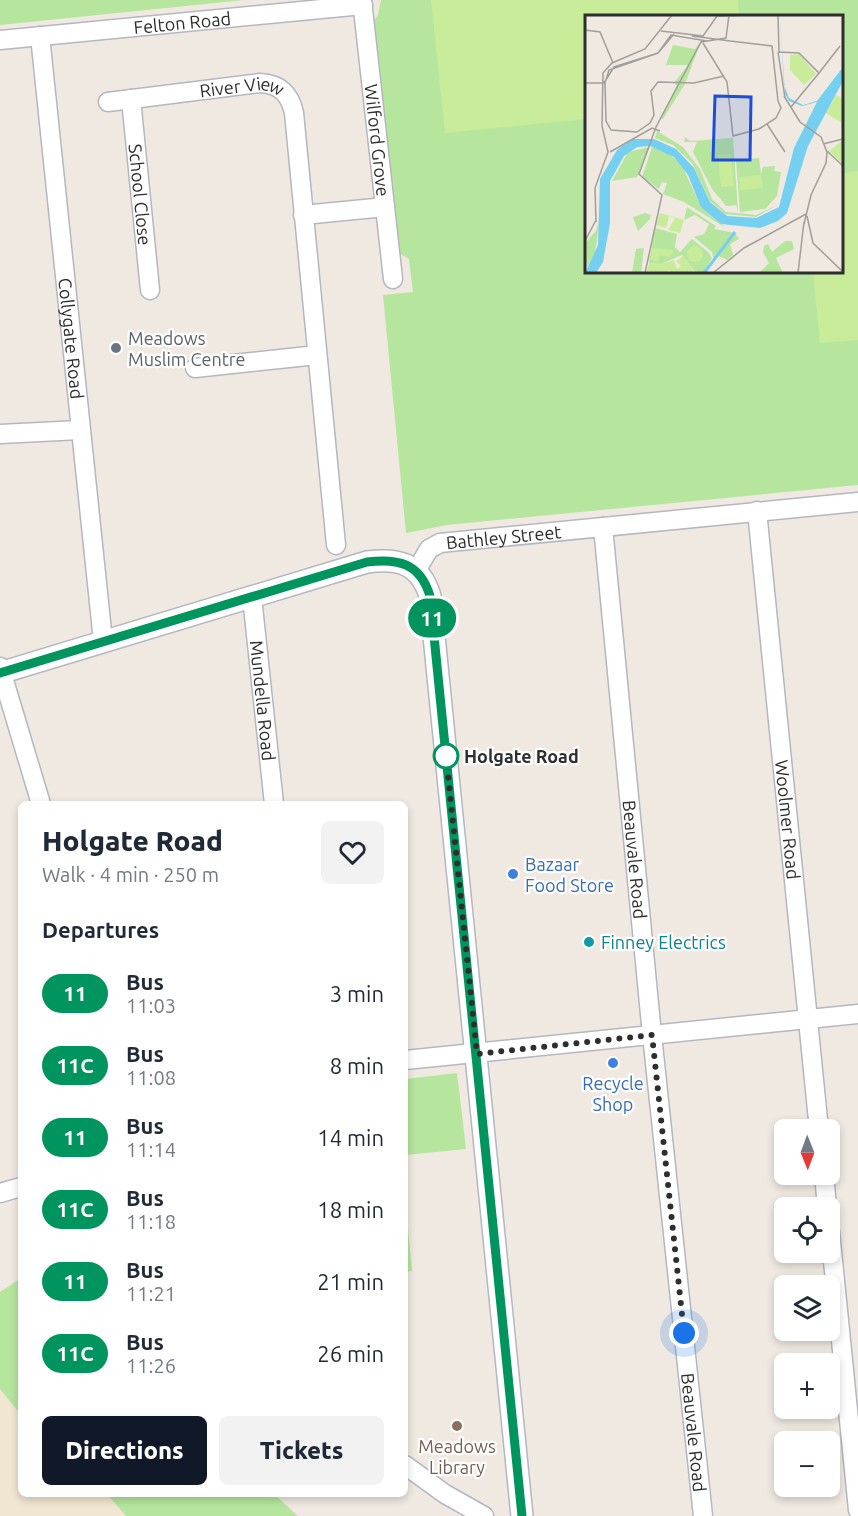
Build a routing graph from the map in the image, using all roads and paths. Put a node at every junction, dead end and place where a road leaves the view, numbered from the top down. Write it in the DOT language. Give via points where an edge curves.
graph roads {
  1 [pos="363,2"];
  2 [pos="40,36"];
  3 [pos="0,40"];
  4 [pos="132,99"];
  5 [pos="108,102"];
  6 [pos="385,207"];
  7 [pos="303,216"];
  8 [pos="393,279"];
  9 [pos="150,290"];
  10 [pos="317,355"];
  11 [pos="195,368"];
  12 [pos="80,430"];
  13 [pos="0,434"];
  14 [pos="858,502"];
  15 [pos="757,511"];
  16 [pos="603,527"];
  17 [pos="336,545"];
  18 [pos="416,571"];
  19 [pos="252,597"];
  20 [pos="103,641"];
  21 [pos="0,671"];
  22 [pos="40,801"];
  23 [pos="274,801"];
  24 [pos="858,1014"];
  25 [pos="808,1020"];
  26 [pos="652,1035"];
  27 [pos="477,1054"];
  28 [pos="408,1060"];
  29 [pos="818,1119"];
  30 [pos="18,1188"];
  31 [pos="0,1193"];
  32 [pos="833,1263"];
  33 [pos="408,1467"];
  34 [pos="858,1510"];
  35 [pos="484,1516"];
  36 [pos="522,1516"];
  37 [pos="703,1516"];
  1 -- 2 [label="street, Felton Road"];
  1 -- 6 [label="street, Wilford Grove"];
  2 -- 3 [label="street, Felton Road"];
  2 -- 12 [label="street, Collygate Road"];
  4 -- 5 [label="street, River View"];
  4 -- 7 [label="street, River View" via="260,83 284,90 294,113"];
  4 -- 9 [label="street, School Close"];
  6 -- 7 [label="street"];
  6 -- 8 [label="street, Wilford Grove"];
  7 -- 10 [label="street, River View"];
  10 -- 11 [label="street"];
  10 -- 17 [label="street, River View"];
  12 -- 13 [label="street"];
  12 -- 20 [label="street, Collygate Road"];
  14 -- 15 [label="street, Bathley Street"];
  15 -- 16 [label="street, Bathley Street"];
  15 -- 25 [label="street, Woolmer Road"];
  16 -- 18 [label="street, Bathley Street" via="440,543 429,549"];
  16 -- 26 [label="street, Beauvale Road"];
  18 -- 19 [label="street" via="398,561 367,562"];
  18 -- 27 [label="street" via="430,596"];
  19 -- 20 [label="street"];
  19 -- 23 [label="street, Mundella Road"];
  20 -- 21 [label="street"];
  21 -- 22 [label="street"];
  24 -- 25 [label="street"];
  25 -- 26 [label="street"];
  25 -- 29 [label="street, Woolmer Road"];
  26 -- 27 [label="street"];
  26 -- 37 [label="street, Beauvale Road"];
  27 -- 28 [label="street"];
  27 -- 36 [label="street"];
  30 -- 31 [label="street"];
  32 -- 34 [label="street"];
  33 -- 35 [label="street"];
}
